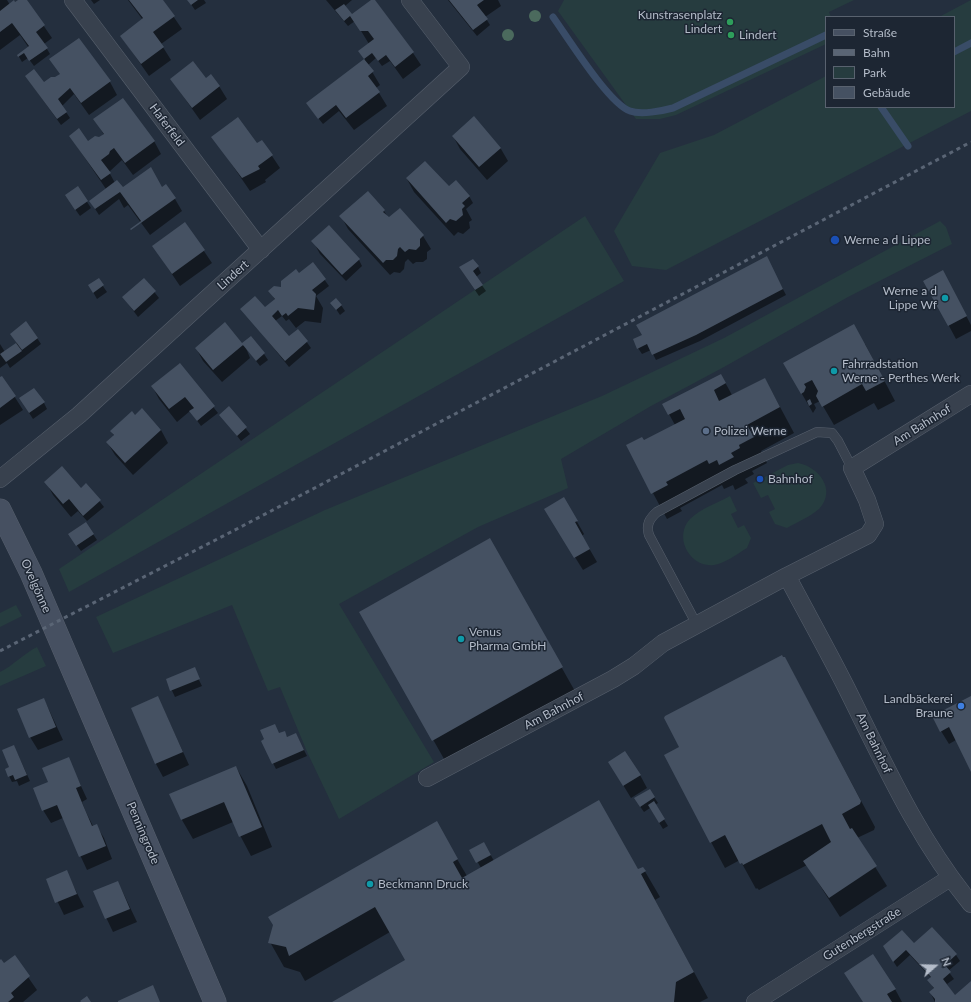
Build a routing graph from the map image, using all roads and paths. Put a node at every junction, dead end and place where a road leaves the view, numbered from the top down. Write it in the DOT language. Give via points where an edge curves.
graph roads {
  1 [pos="73,0"];
  2 [pos="410,0"];
  3 [pos="261,250"];
  4 [pos="971,394"];
  5 [pos="852,468"];
  6 [pos="0,479"];
  7 [pos="0,510"];
  8 [pos="787,576"];
  9 [pos="697,625"];
  10 [pos="70,663"];
  11 [pos="427,778"];
  12 [pos="950,878"];
  13 [pos="971,904"];
  14 [pos="777,996"];
  15 [pos="215,1002"];
  16 [pos="755,1002"];
  1 -- 3 [label="street, Haferfeld"];
  2 -- 3 [label="street, Lindert" via="462,67"];
  3 -- 6 [label="street, Lindert" via="79,414"];
  4 -- 5 [label="street, Am Bahnhof"];
  5 -- 8 [label="street, Am Bahnhof" via="874,516 874,529 868,535"];
  5 -- 9 [label="lane, Am Bahnhof" via="832,433 817,432 735,470 652,517 647,528 649,535"];
  7 -- 10 [label="main road, Ovelgönne"];
  8 -- 9 [label="street, Am Bahnhof"];
  8 -- 12 [label="street, Am Bahnhof" via="846,686 898,792"];
  9 -- 11 [label="street, Am Bahnhof" via="663,643 634,666 612,679"];
  10 -- 15 [label="main road, Penningrode"];
  12 -- 13 [label="street, Am Bahnhof"];
  12 -- 14 [label="street, Gutenbergstraße"];
  14 -- 16 [label="street, Gutenbergstraße"];
}
